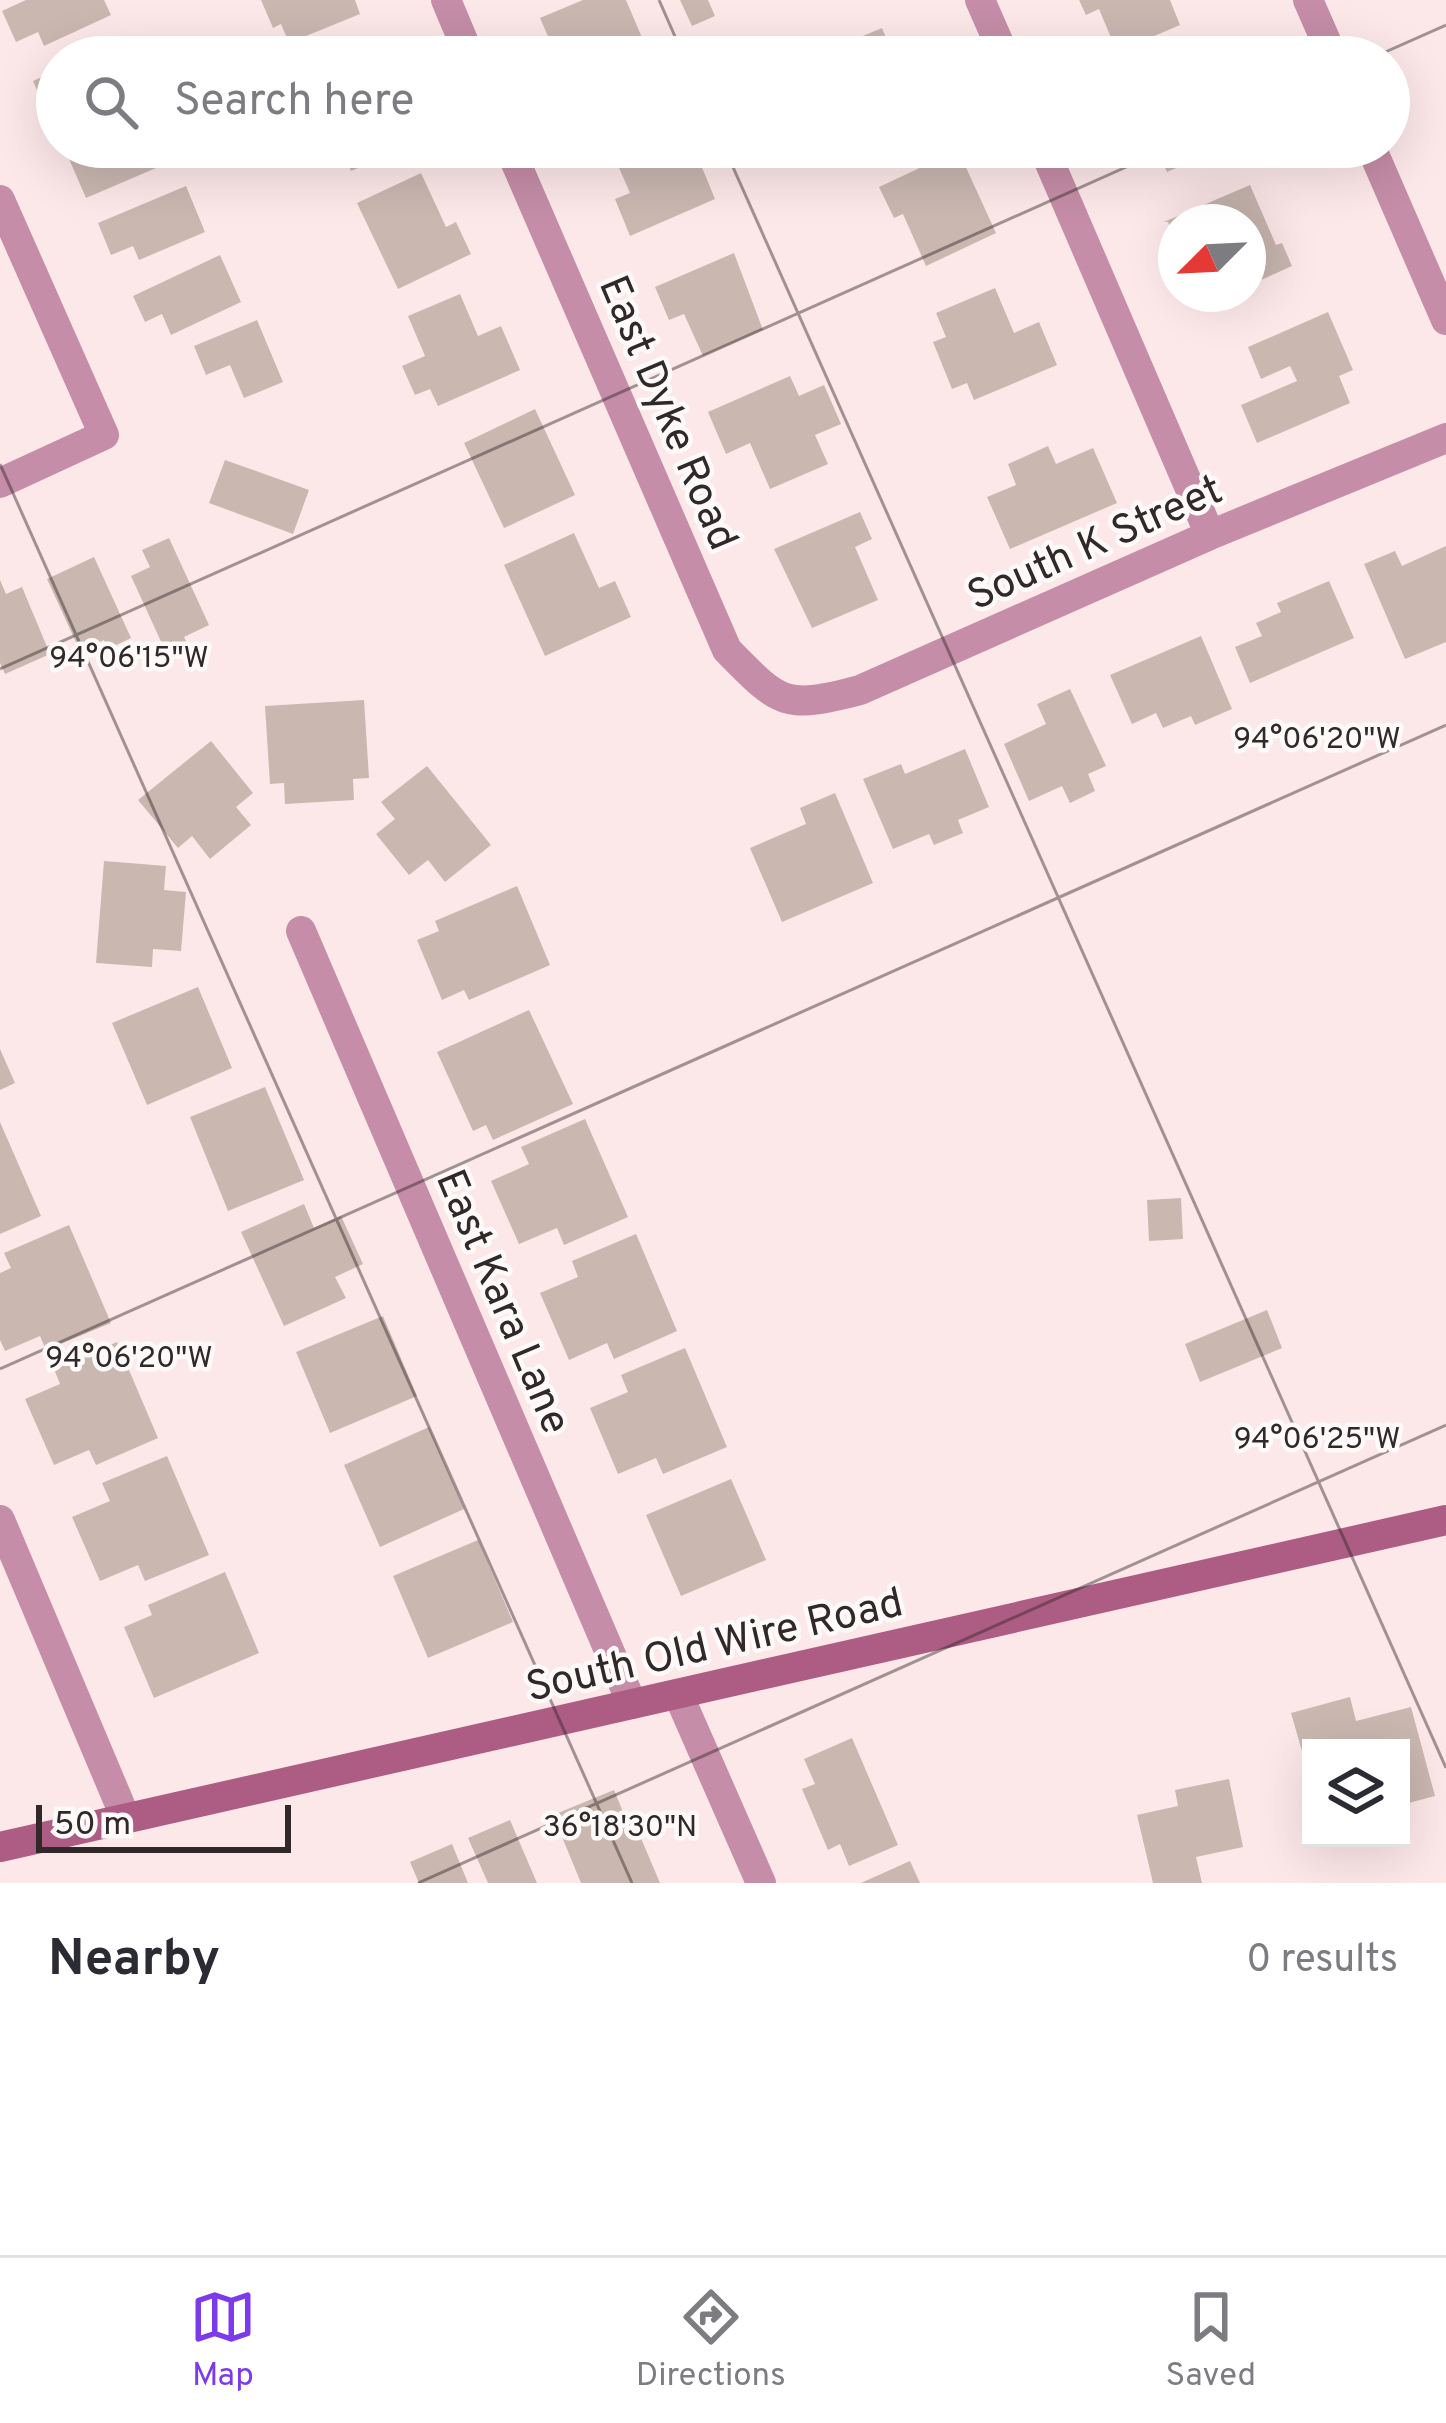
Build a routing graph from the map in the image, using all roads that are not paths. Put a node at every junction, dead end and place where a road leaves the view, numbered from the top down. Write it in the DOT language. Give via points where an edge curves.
graph roads {
  1 [pos="446,0"];
  2 [pos="980,0"];
  3 [pos="1308,0"];
  4 [pos="461,36"];
  5 [pos="996,36"];
  6 [pos="1324,36"];
  7 [pos="518,168"];
  8 [pos="1052,168"];
  9 [pos="1380,168"];
  10 [pos="0,200"];
  11 [pos="1446,320"];
  12 [pos="1446,438"];
  13 [pos="0,483"];
  14 [pos="1210,535"];
  15 [pos="772,697"];
  16 [pos="301,932"];
  17 [pos="0,1520"];
  18 [pos="1446,1520"];
  19 [pos="678,1694"];
  20 [pos="632,1705"];
  21 [pos="126,1819"];
  22 [pos="0,1847"];
  23 [pos="761,1883"];
  1 -- 4 [label="street"];
  2 -- 5 [label="street"];
  3 -- 6 [label="street"];
  7 -- 15 [label="street, East Dyke Road" via="728,650"];
  8 -- 14 [label="street"];
  9 -- 11 [label="street"];
  10 -- 13 [label="street" via="104,435"];
  12 -- 14 [label="street, South K Street"];
  14 -- 15 [label="street, South K Street" via="860,690 817,701"];
  16 -- 20 [label="street, East Kara Lane"];
  17 -- 21 [label="street"];
  18 -- 19 [label="street, South Old Wire Road"];
  19 -- 20 [label="street, South Old Wire Road"];
  19 -- 23 [label="street"];
  20 -- 21 [label="street, South Old Wire Road"];
  21 -- 22 [label="street, South Old Wire Road"];
}
